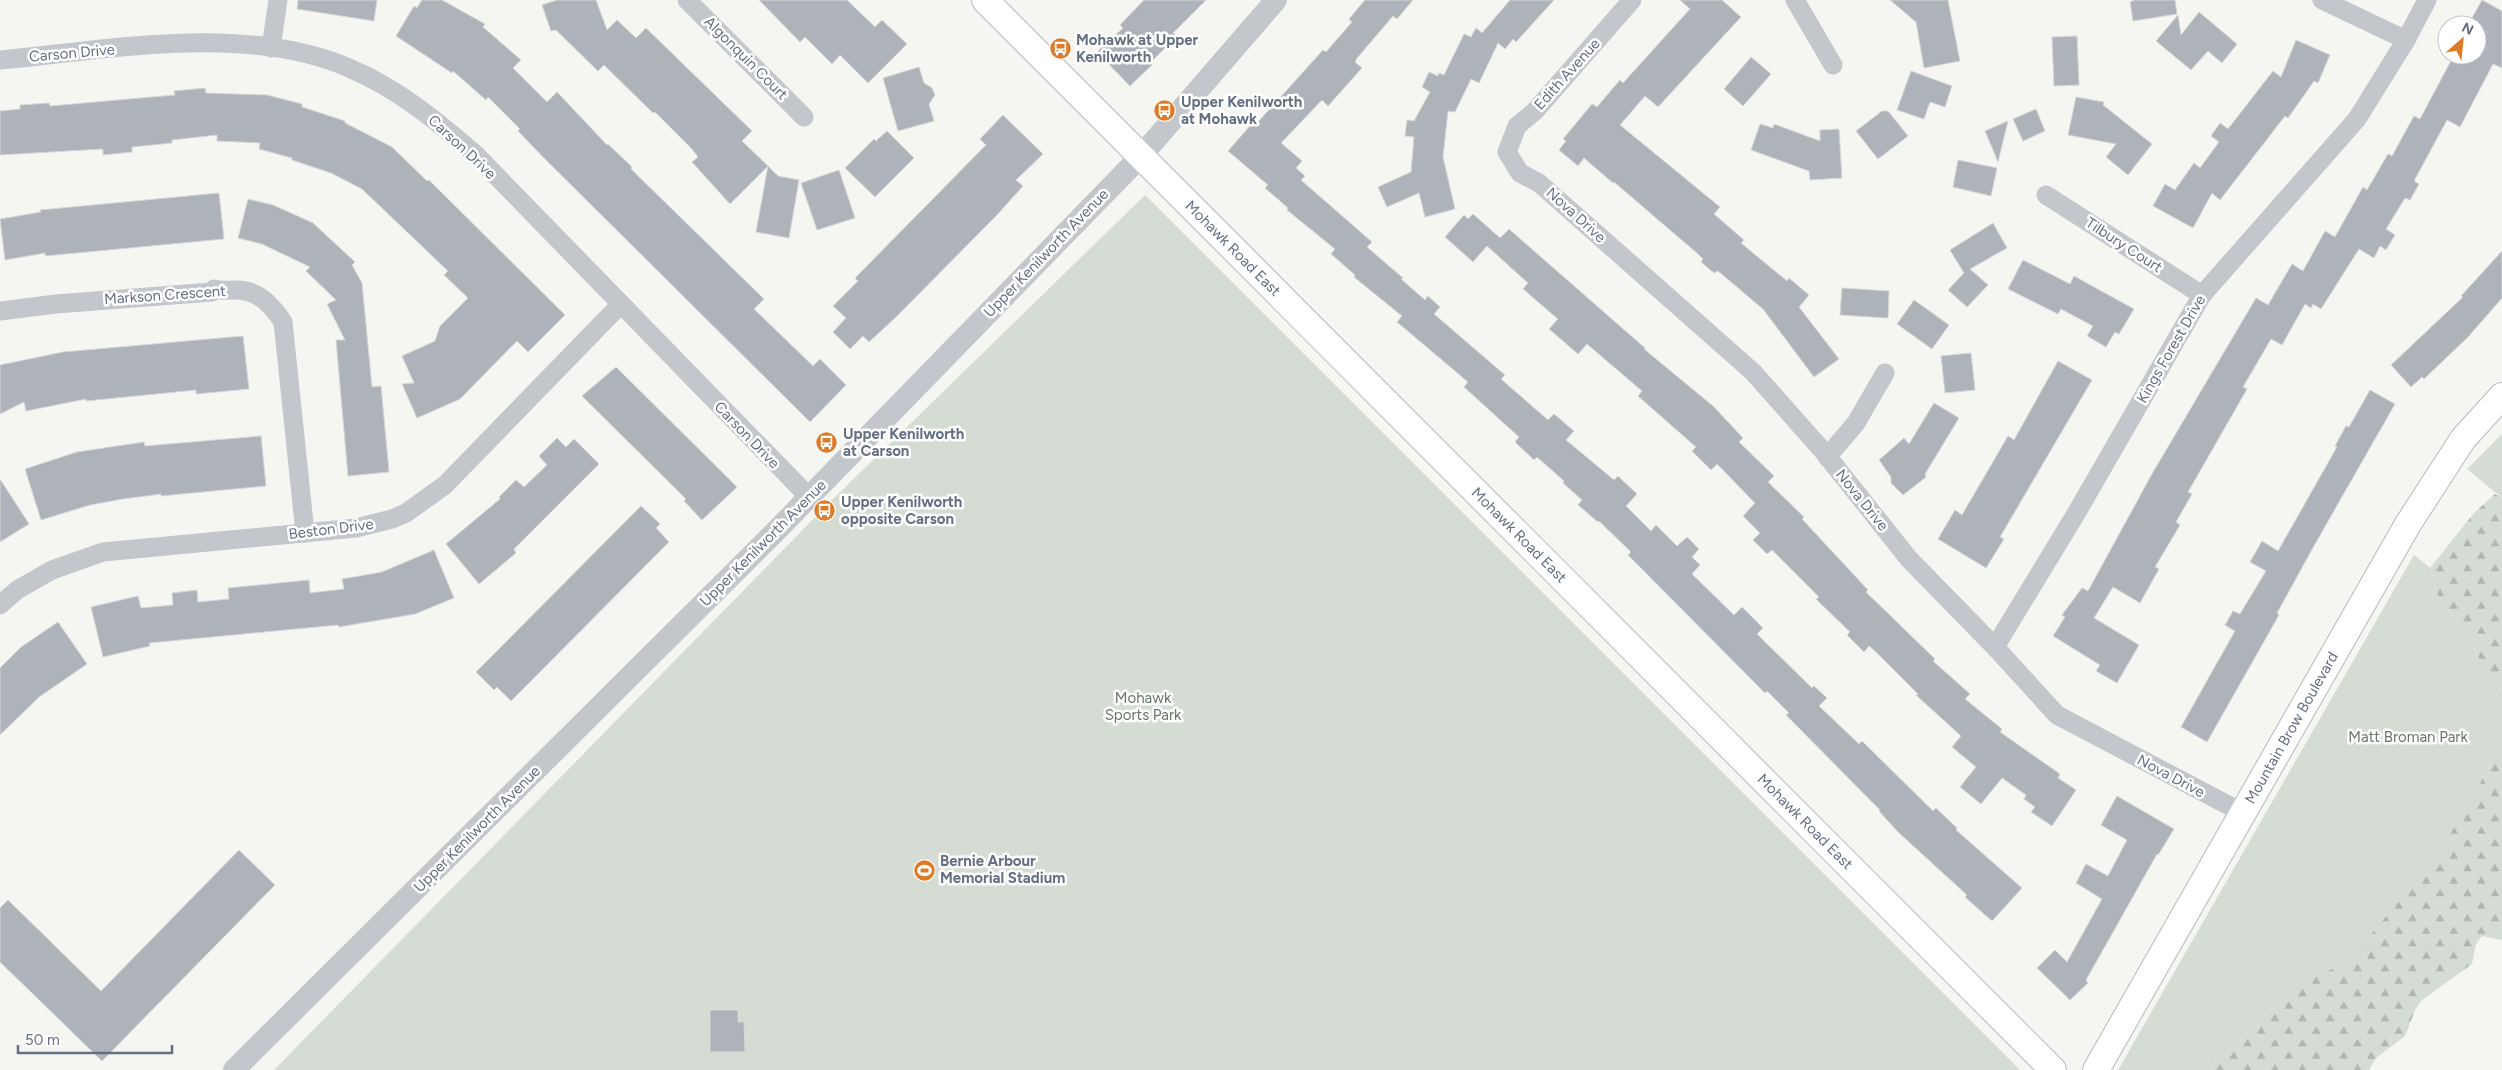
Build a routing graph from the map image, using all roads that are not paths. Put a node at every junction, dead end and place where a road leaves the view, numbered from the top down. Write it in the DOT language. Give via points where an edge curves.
graph roads {
  1 [pos="278,0"];
  2 [pos="688,0"];
  3 [pos="985,0"];
  4 [pos="1276,0"];
  5 [pos="1632,0"];
  6 [pos="1795,0"];
  7 [pos="2322,0"];
  8 [pos="2428,0"];
  9 [pos="2406,40"];
  10 [pos="271,48"];
  11 [pos="0,60"];
  12 [pos="1833,65"];
  13 [pos="804,117"];
  14 [pos="1507,152"];
  15 [pos="1142,155"];
  16 [pos="2046,195"];
  17 [pos="2202,295"];
  18 [pos="620,305"];
  19 [pos="0,311"];
  20 [pos="1885,373"];
  21 [pos="2502,396"];
  22 [pos="1827,457"];
  23 [pos="808,497"];
  24 [pos="305,533"];
  25 [pos="0,605"];
  26 [pos="1996,647"];
  27 [pos="2243,813"];
  28 [pos="234,1070"];
  29 [pos="2053,1070"];
  30 [pos="2096,1070"];
  1 -- 10 [label="street"];
  2 -- 13 [label="street, Algonquin Court"];
  3 -- 15 [label="main road, Mohawk Road East"];
  4 -- 15 [label="street, Upper Kenilworth Avenue"];
  5 -- 14 [label="street, Edith Avenue" via="1535,111 1517,126"];
  6 -- 12 [label="street"];
  7 -- 9 [label="street"];
  8 -- 9 [label="street, Kings Forest Drive"];
  9 -- 17 [label="street, Kings Forest Drive" via="2358,119"];
  10 -- 11 [label="street, Carson Drive" via="236,43 150,46"];
  10 -- 18 [label="street, Carson Drive" via="300,52 348,67 394,92 435,120 476,155"];
  14 -- 22 [label="street, Nova Drive" via="1520,173 1539,183 1753,372"];
  15 -- 23 [label="street, Upper Kenilworth Avenue"];
  15 -- 29 [label="main road, Mohawk Road East"];
  16 -- 17 [label="street, Tilbury Court"];
  17 -- 26 [label="street, Kings Forest Drive"];
  18 -- 23 [label="street, Carson Drive"];
  18 -- 24 [label="street, Beston Drive" via="445,485 422,503 392,520 356,528"];
  19 -- 24 [label="street, Markson Crescent" via="212,292 214,289 241,290 264,298 283,322"];
  20 -- 22 [label="street" via="1856,423"];
  21 -- 27 [label="main road, Mountain Brow Boulevard" via="2463,439 2437,476"];
  22 -- 26 [label="street, Nova Drive" via="1909,559"];
  23 -- 28 [label="street, Upper Kenilworth Avenue"];
  24 -- 25 [label="street, Beston Drive" via="103,552 52,570 17,590"];
  26 -- 27 [label="street, Nova Drive" via="2057,715"];
  27 -- 30 [label="main road, Mountain Brow Boulevard"];
}
